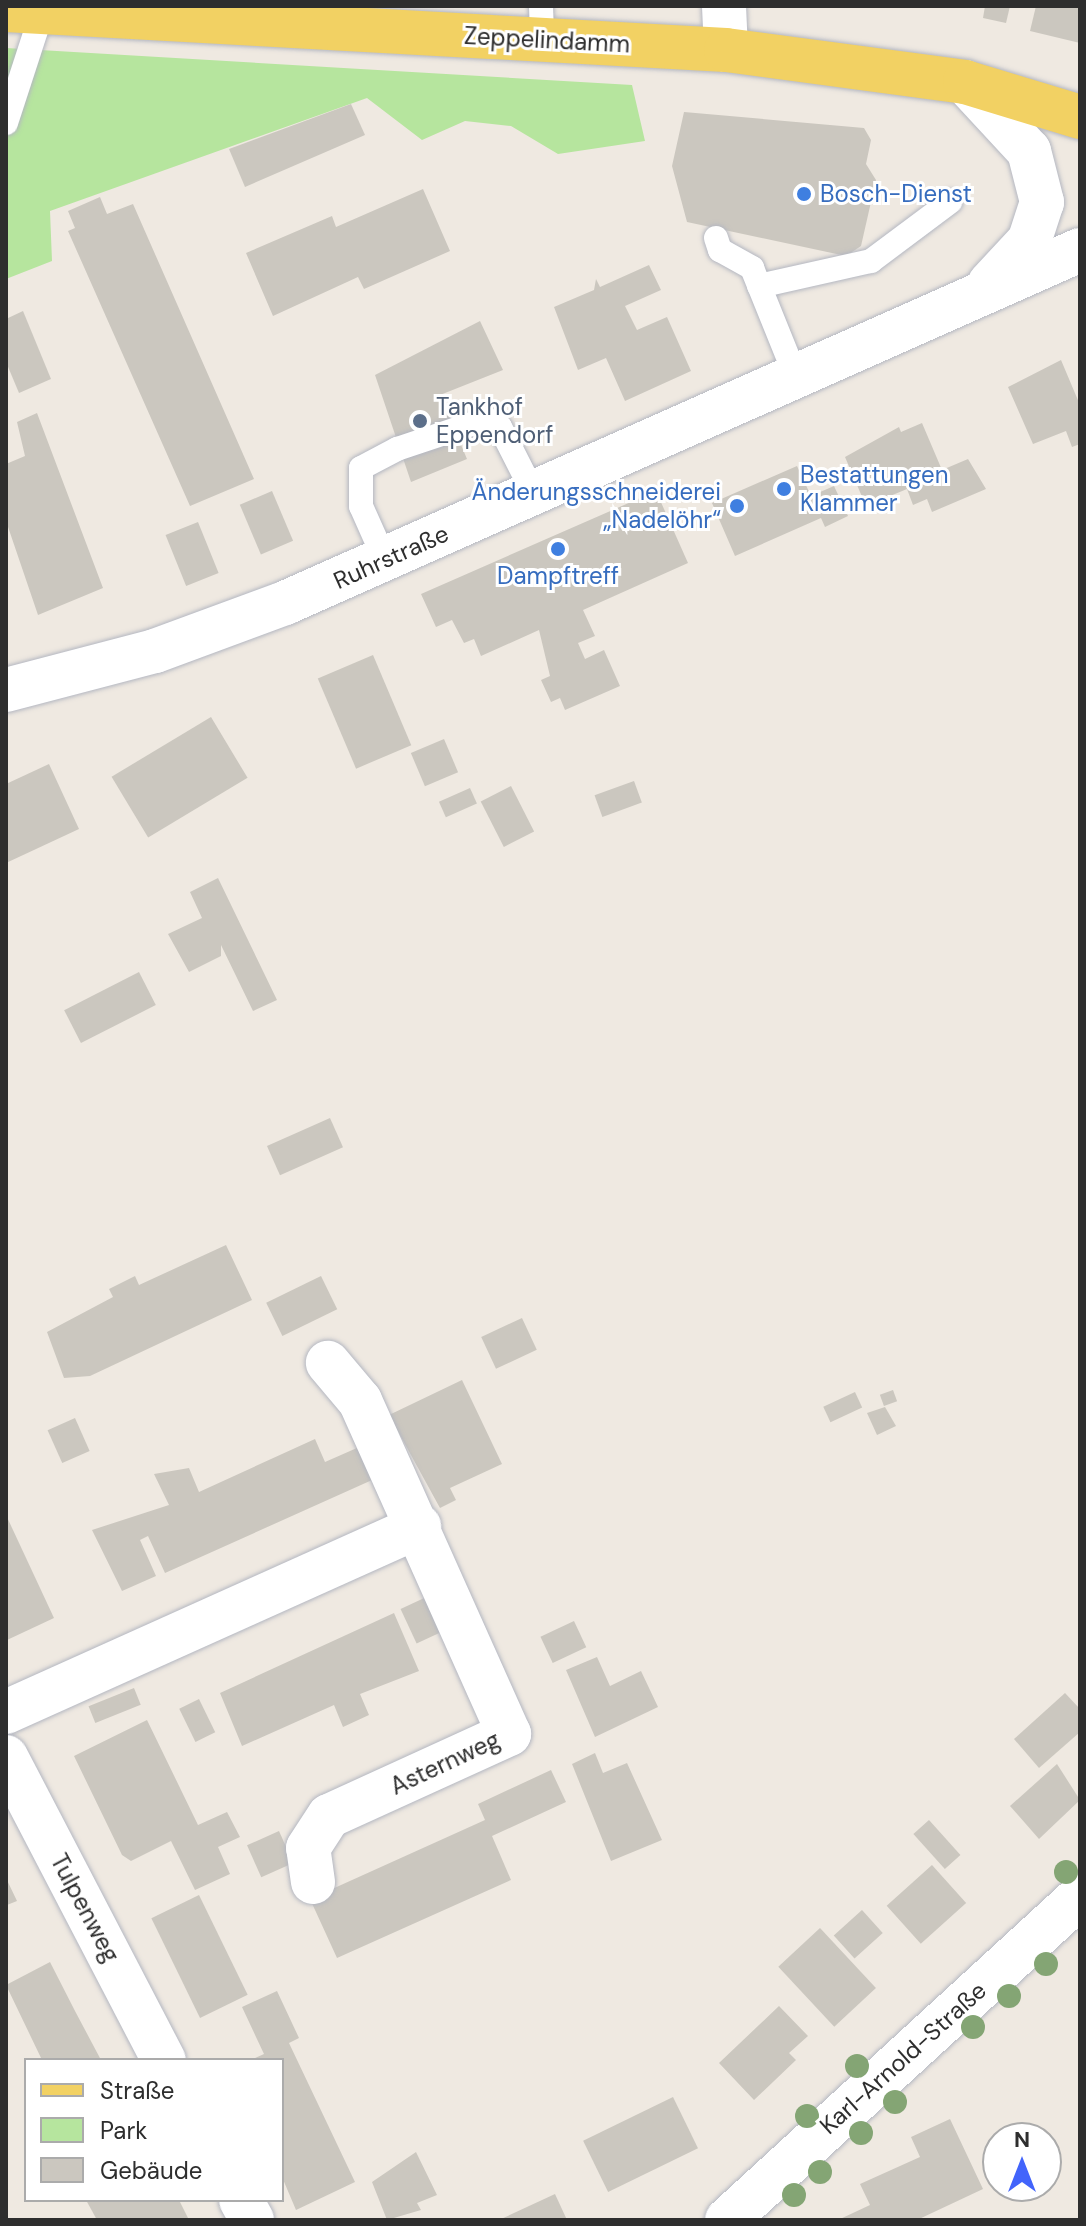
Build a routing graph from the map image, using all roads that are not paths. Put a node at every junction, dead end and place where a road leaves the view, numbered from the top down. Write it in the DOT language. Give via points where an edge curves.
graph roads {
  1 [pos="724,6"];
  2 [pos="30,9"];
  3 [pos="319,17"];
  4 [pos="542,22"];
  5 [pos="726,50"];
  6 [pos="965,82"];
  7 [pos="1080,117"];
  8 [pos="6,123"];
  9 [pos="950,202"];
  10 [pos="716,238"];
  11 [pos="1080,250"];
  12 [pos="759,286"];
  13 [pos="983,292"];
  14 [pos="796,377"];
  15 [pos="533,492"];
  16 [pos="385,560"];
  17 [pos="6,690"];
  18 [pos="328,1363"];
  19 [pos="419,1526"];
  20 [pos="6,1712"];
  21 [pos="6,1757"];
  22 [pos="313,1882"];
  23 [pos="1080,1897"];
  24 [pos="163,2058"];
  25 [pos="242,2202"];
  26 [pos="252,2220"];
  27 [pos="727,2220"];
  1 -- 5 [label="street"];
  2 -- 3 [label="main road, Zeppelindamm"];
  2 -- 8 [label="lane"];
  3 -- 4 [label="main road, Zeppelindamm"];
  4 -- 5 [label="main road, Zeppelindamm"];
  5 -- 6 [label="main road, Zeppelindamm"];
  6 -- 7 [label="main road, Zeppelindamm"];
  6 -- 13 [label="street, Ruhrstraße" via="1029,151 1042,202 1030,240"];
  9 -- 12 [label="lane" via="871,261"];
  10 -- 12 [label="lane" via="720,250 752,268"];
  11 -- 13 [label="street, Ruhrstraße"];
  12 -- 14 [label="lane"];
  13 -- 14 [label="street, Ruhrstraße"];
  14 -- 15 [label="street, Ruhrstraße"];
  15 -- 16 [label="street, Ruhrstraße"];
  15 -- 16 [label="lane" via="500,427 486,419 397,449 361,468 361,506"];
  16 -- 17 [label="street, Ruhrstraße" via="155,651"];
  18 -- 19 [label="street, Asternweg" via="360,1401"];
  19 -- 20 [label="street"];
  19 -- 22 [label="street, Asternweg" via="509,1734 329,1816 308,1848"];
  21 -- 24 [label="street, Tulpenweg"];
  23 -- 27 [label="street, Karl-Arnold-Straße"];
  25 -- 26 [label="street"];
}
